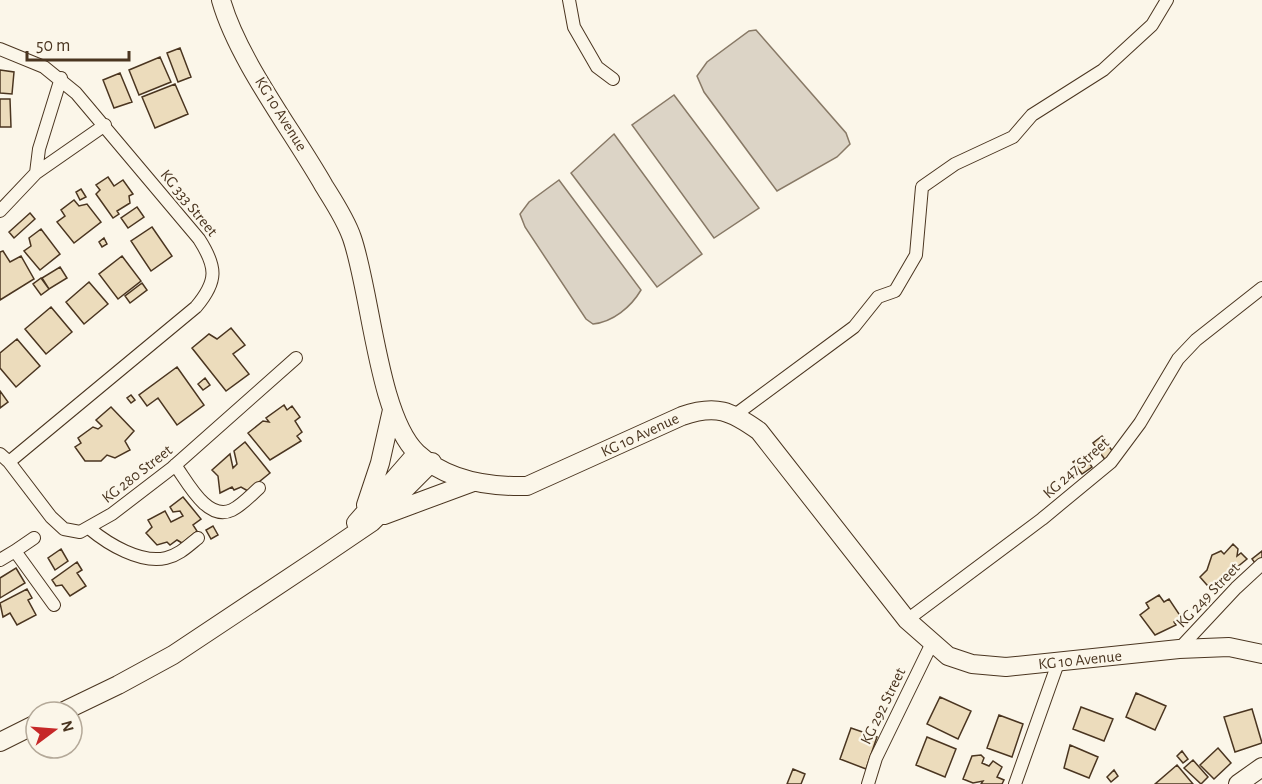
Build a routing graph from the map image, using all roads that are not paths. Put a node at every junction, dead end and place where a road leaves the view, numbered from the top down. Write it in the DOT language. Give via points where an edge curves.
graph roads {
  1 [pos="221,0"];
  2 [pos="569,0"];
  3 [pos="1167,0"];
  4 [pos="0,48"];
  5 [pos="61,78"];
  6 [pos="614,79"];
  7 [pos="105,125"];
  8 [pos="36,173"];
  9 [pos="0,211"];
  10 [pos="1262,288"];
  11 [pos="296,358"];
  12 [pos="392,408"];
  13 [pos="735,415"];
  14 [pos="5,458"];
  15 [pos="424,458"];
  16 [pos="175,465"];
  17 [pos="473,482"];
  18 [pos="258,488"];
  19 [pos="368,517"];
  20 [pos="90,529"];
  21 [pos="34,538"];
  22 [pos="198,538"];
  23 [pos="15,551"];
  24 [pos="0,560"];
  25 [pos="1262,564"];
  26 [pos="54,605"];
  27 [pos="907,620"];
  28 [pos="932,643"];
  29 [pos="1179,649"];
  30 [pos="1262,654"];
  31 [pos="1058,663"];
  32 [pos="84,701"];
  33 [pos="24,729"];
  34 [pos="0,741"];
  35 [pos="1262,767"];
  36 [pos="868,784"];
  37 [pos="1015,784"];
  38 [pos="1238,784"];
  1 -- 12 [label="street, KG 10 Avenue" via="245,54 351,236"];
  2 -- 6 [label="street" via="574,27 597,67"];
  3 -- 13 [label="street" via="1152,25 1103,70 1032,115 1013,137 955,164 922,188 916,255 895,291 878,297 854,327"];
  4 -- 5 [label="street, KG 333 Street"];
  5 -- 7 [label="street, KG 333 Street"];
  5 -- 8 [label="street" via="39,149"];
  7 -- 8 [label="street"];
  7 -- 14 [label="street, KG 333 Street" via="199,239 208,254 213,280 209,292 196,307"];
  8 -- 9 [label="street"];
  10 -- 27 [label="street, KG 247 Street" via="1178,359 1140,423 1111,462"];
  11 -- 16 [label="street, KG 280 Street"];
  12 -- 15 [label="street, KG 10 Avenue" via="400,433"];
  12 -- 19 [label="street"];
  13 -- 17 [label="street, KG 10 Avenue" via="722,410 700,410 682,416 527,486 498,487"];
  13 -- 27 [label="street, KG 10 Avenue" via="759,431"];
  14 -- 20 [label="street" via="64,529"];
  15 -- 17 [label="street, KG 10 Avenue"];
  15 -- 19 [label="street"];
  16 -- 18 [label="street" via="214,511 232,510"];
  16 -- 20 [label="street, KG 280 Street"];
  17 -- 19 [label="street"];
  19 -- 32 [label="street" via="342,541 173,655"];
  20 -- 22 [label="street" via="111,546 155,558 175,555"];
  21 -- 23 [label="street"];
  23 -- 24 [label="street"];
  23 -- 26 [label="street"];
  25 -- 29 [label="street, KG 249 Street"];
  27 -- 28 [label="street, KG 10 Avenue"];
  28 -- 31 [label="street, KG 10 Avenue" via="948,656 972,664 1006,667"];
  28 -- 36 [label="street, KG 292 Street" via="876,758"];
  29 -- 30 [label="street, KG 10 Avenue" via="1229,647"];
  29 -- 31 [label="street, KG 10 Avenue"];
  31 -- 37 [label="street"];
  33 -- 34 [label="street"];
  35 -- 38 [label="street"];
}
